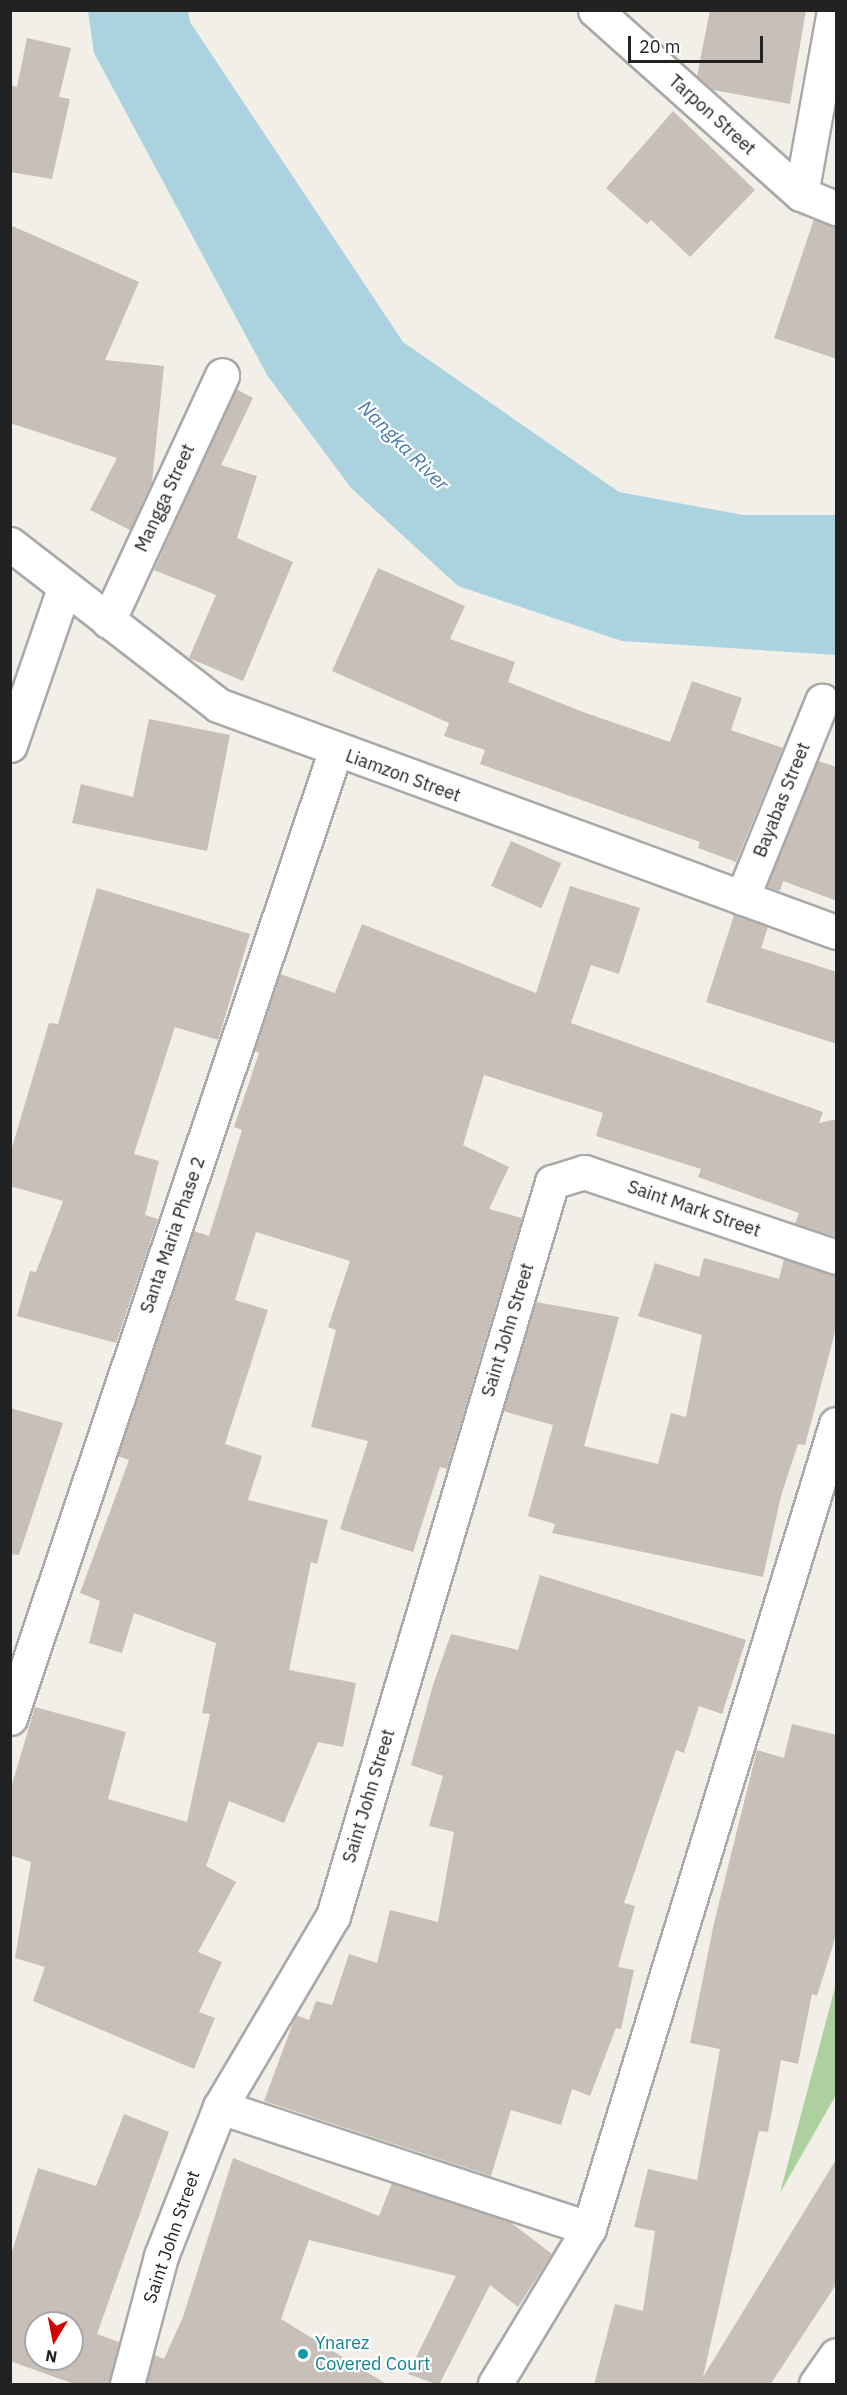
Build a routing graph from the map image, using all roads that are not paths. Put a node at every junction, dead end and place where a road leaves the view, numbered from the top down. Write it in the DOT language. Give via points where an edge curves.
graph roads {
  1 [pos="595,10"];
  2 [pos="834,10"];
  3 [pos="801,194"];
  4 [pos="837,208"];
  5 [pos="222,375"];
  6 [pos="10,544"];
  7 [pos="64,588"];
  8 [pos="108,621"];
  9 [pos="822,701"];
  10 [pos="10,745"];
  11 [pos="336,752"];
  12 [pos="742,898"];
  13 [pos="837,932"];
  14 [pos="552,1182"];
  15 [pos="837,1257"];
  16 [pos="837,1424"];
  17 [pos="10,1718"];
  18 [pos="220,2107"];
  19 [pos="589,2228"];
  20 [pos="837,2355"];
  21 [pos="127,2385"];
  22 [pos="495,2385"];
  23 [pos="816,2385"];
  1 -- 3 [label="street, Tarpon Street"];
  2 -- 3 [label="street"];
  3 -- 4 [label="street, Tarpon Street"];
  5 -- 8 [label="street, Mangga Street"];
  6 -- 7 [label="street, Liamzon Street"];
  7 -- 8 [label="street, Liamzon Street"];
  7 -- 10 [label="street"];
  8 -- 11 [label="street, Liamzon Street" via="218,705"];
  9 -- 12 [label="street, Bayabas Street"];
  11 -- 12 [label="street, Liamzon Street"];
  11 -- 17 [label="street, Santa Maria Phase 2"];
  12 -- 13 [label="street, Liamzon Street"];
  14 -- 15 [label="street, Saint Mark Street" via="584,1172"];
  14 -- 18 [label="street, Saint John Street" via="333,1916"];
  16 -- 19 [label="street"];
  18 -- 19 [label="street"];
  18 -- 21 [label="street, Saint John Street" via="162,2256"];
  19 -- 22 [label="street"];
  20 -- 23 [label="street"];
}
